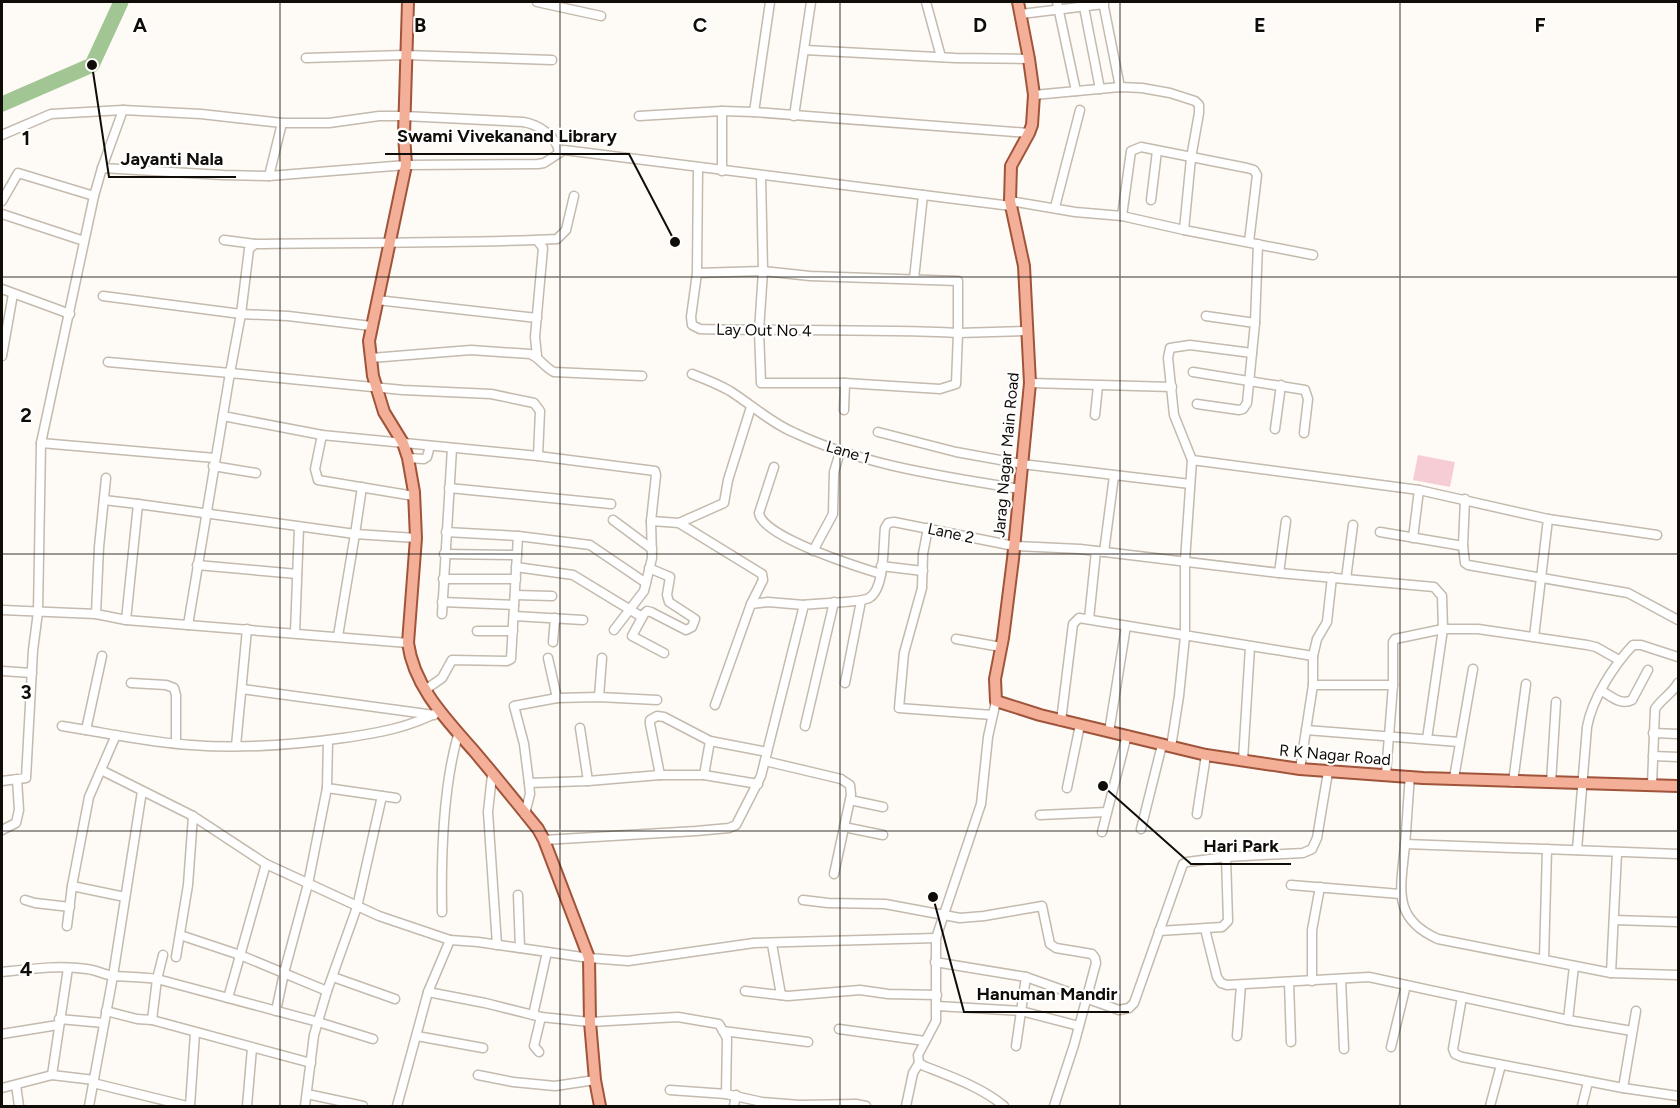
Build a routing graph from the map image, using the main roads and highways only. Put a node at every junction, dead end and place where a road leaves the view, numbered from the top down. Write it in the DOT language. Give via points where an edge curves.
graph roads {
  1 [pos="408,2"];
  2 [pos="1018,2"];
  3 [pos="996,701"];
  4 [pos="1678,786"];
  5 [pos="600,1107"];
  1 -- 5 [label="main road" via="406,165 369,341 372,376 384,412 403,443 414,496 416,538 410,655 437,713 474,750 544,840 589,958 590,1022"];
  2 -- 3 [label="main road, Jarag Nagar Main Road" via="1034,95 1029,133 1011,166 1011,203 1024,266 1030,383 1014,546 995,678"];
  3 -- 4 [label="main road, R K Nagar Road" via="1061,721 1206,755 1300,769 1513,782"];
}
